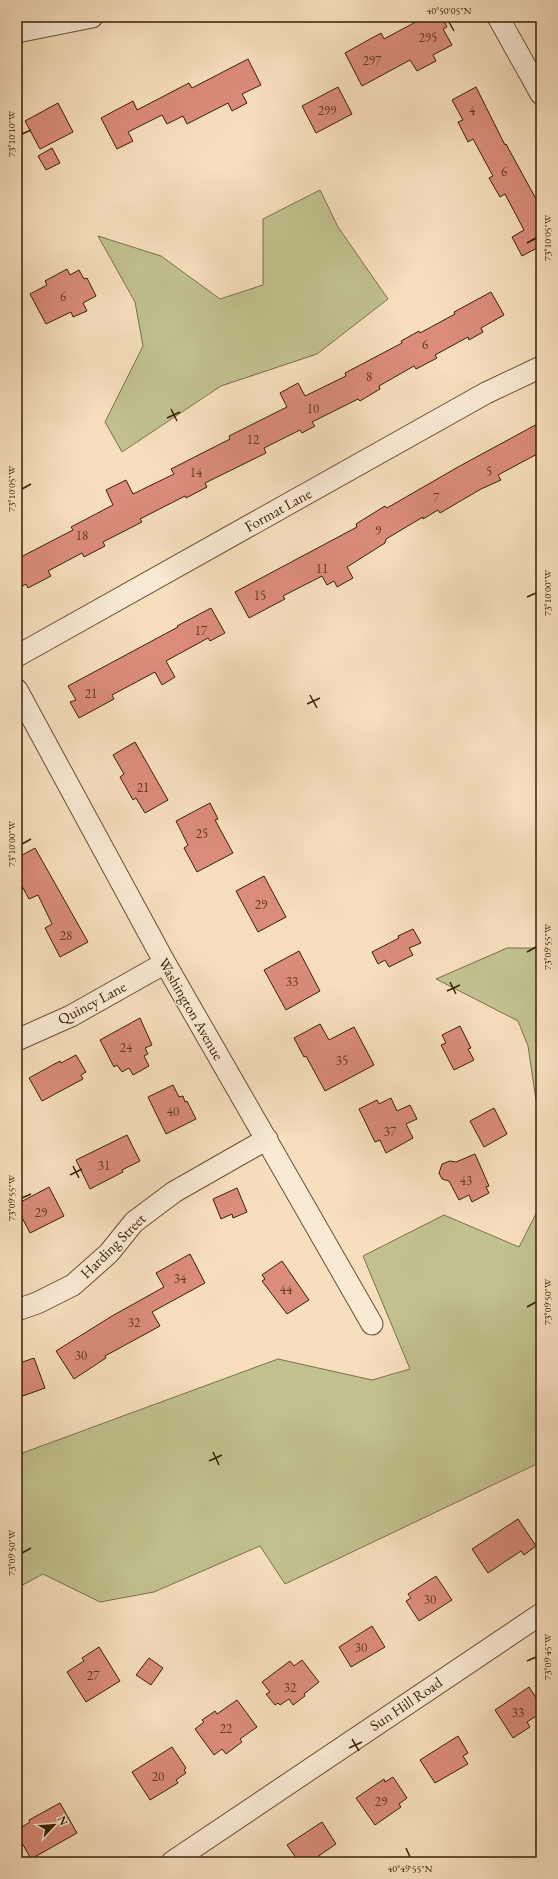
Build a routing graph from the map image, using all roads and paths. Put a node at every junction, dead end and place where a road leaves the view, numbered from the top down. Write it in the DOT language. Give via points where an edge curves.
graph roads {
  1 [pos="92,17"];
  2 [pos="498,17"];
  3 [pos="17,32"];
  4 [pos="541,94"];
  5 [pos="541,367"];
  6 [pos="17,656"];
  7 [pos="17,690"];
  8 [pos="165,963"];
  9 [pos="17,1040"];
  10 [pos="267,1139"];
  11 [pos="17,1310"];
  12 [pos="372,1324"];
  13 [pos="541,1614"];
  14 [pos="172,1862"];
  1 -- 3 [label="street"];
  2 -- 4 [label="street"];
  5 -- 6 [label="street, Format Lane" via="486,393"];
  7 -- 8 [label="street, Washington Avenue"];
  8 -- 9 [label="street, Quincy Lane" via="71,1016"];
  8 -- 10 [label="street, Washington Avenue"];
  10 -- 11 [label="street, Harding Street" via="174,1192 134,1222 109,1254 73,1285"];
  10 -- 12 [label="street, Washington Avenue"];
  13 -- 14 [label="street, Sun Hill Road"];
}
